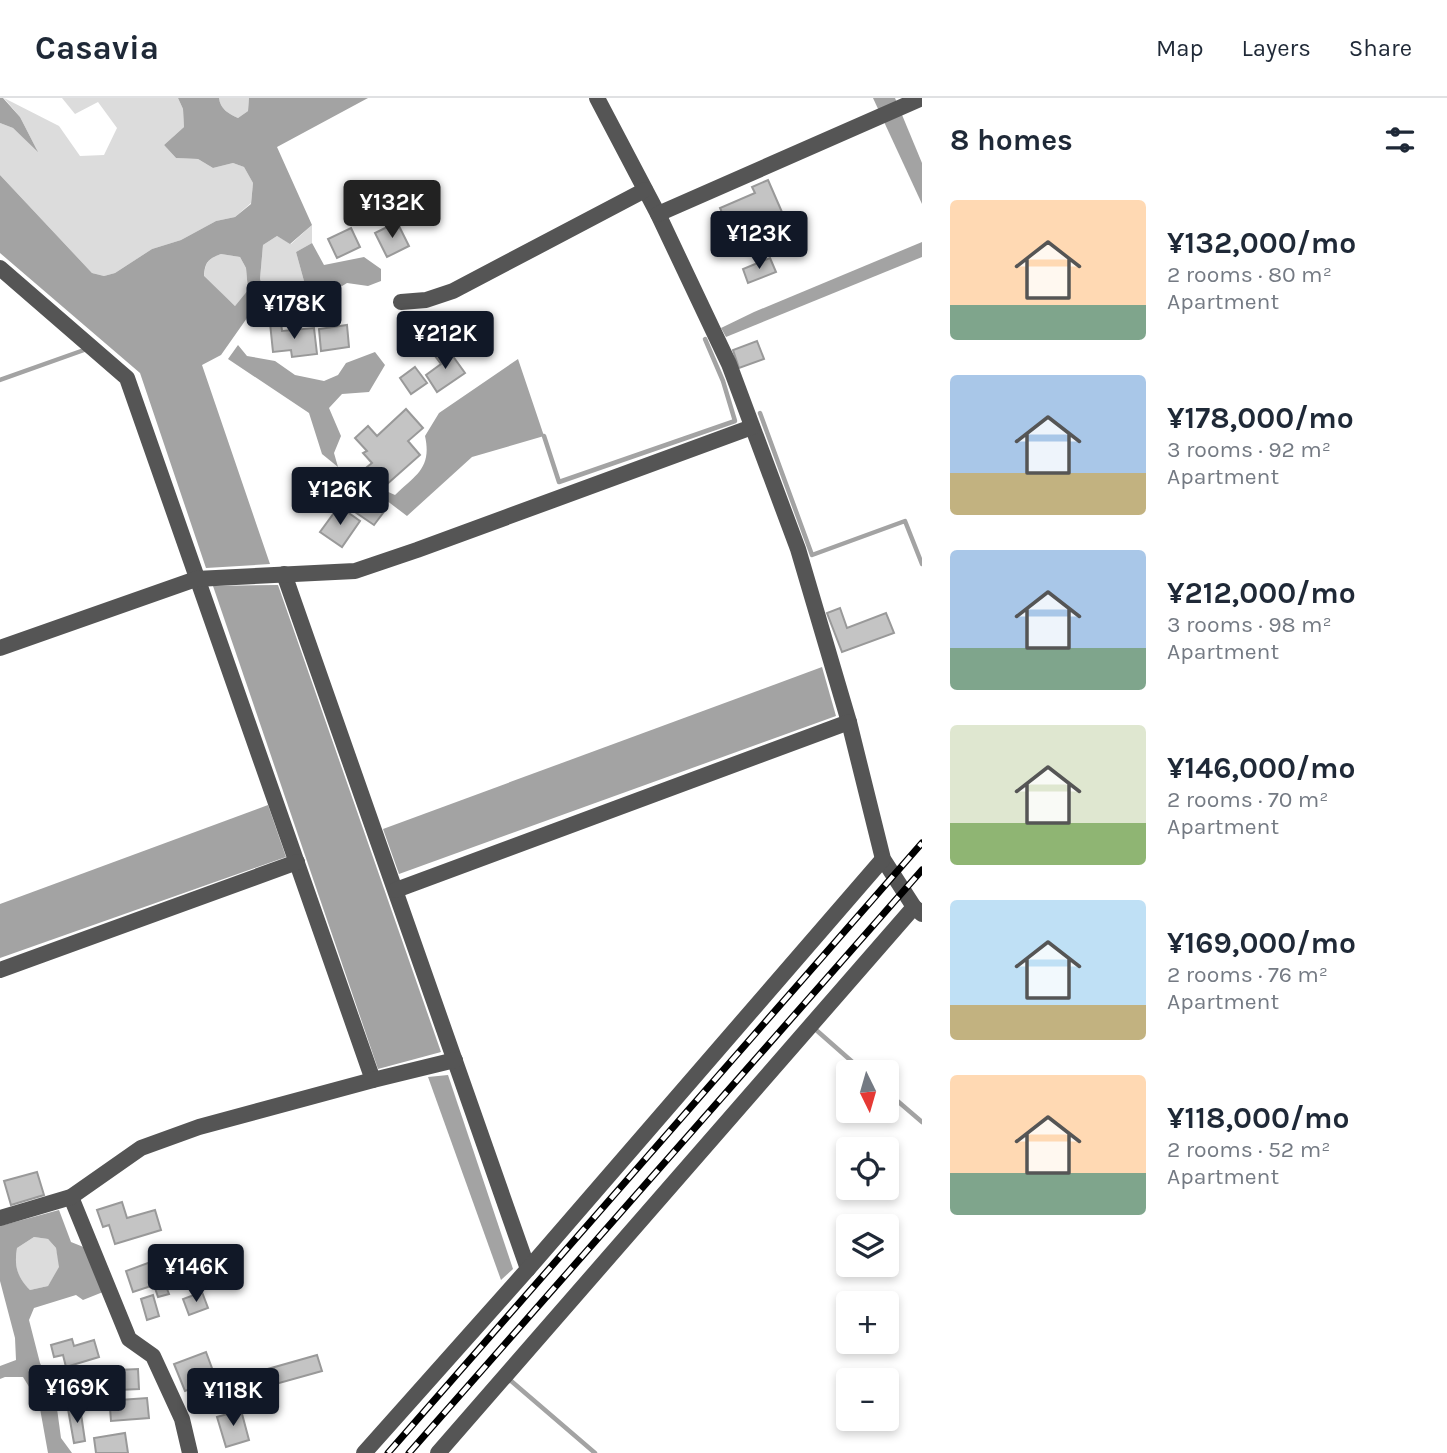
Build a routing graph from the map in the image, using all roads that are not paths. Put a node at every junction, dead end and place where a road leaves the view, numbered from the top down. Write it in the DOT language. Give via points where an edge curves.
graph roads {
  1 [pos="597,98"];
  2 [pos="922,98"];
  3 [pos="645,190"];
  4 [pos="657,214"];
  5 [pos="0,268"];
  6 [pos="401,302"];
  7 [pos="752,426"];
  8 [pos="284,574"];
  9 [pos="196,579"];
  10 [pos="0,648"];
  11 [pos="849,722"];
  12 [pos="883,859"];
  13 [pos="297,862"];
  14 [pos="396,890"];
  15 [pos="918,910"];
  16 [pos="0,970"];
  17 [pos="455,1060"];
  18 [pos="373,1080"];
  19 [pos="71,1198"];
  20 [pos="0,1218"];
  21 [pos="528,1269"];
  22 [pos="190,1453"];
  23 [pos="364,1453"];
  24 [pos="438,1453"];
  1 -- 3 [label="street"];
  2 -- 4 [label="street"];
  3 -- 4 [label="street"];
  3 -- 6 [label="street" via="453,291"];
  4 -- 7 [label="street" via="729,364"];
  5 -- 9 [label="street" via="127,378"];
  7 -- 8 [label="street" via="355,571"];
  7 -- 11 [label="street" via="797,549"];
  8 -- 9 [label="street"];
  8 -- 14 [label="street"];
  9 -- 10 [label="street"];
  9 -- 13 [label="street"];
  11 -- 12 [label="street"];
  11 -- 14 [label="street"];
  12 -- 15 [label="street"];
  12 -- 21 [label="street"];
  13 -- 16 [label="street"];
  13 -- 18 [label="street"];
  14 -- 17 [label="street"];
  15 -- 24 [label="street"];
  17 -- 18 [label="street"];
  17 -- 21 [label="street"];
  18 -- 19 [label="street" via="199,1127 141,1148"];
  19 -- 20 [label="street"];
  19 -- 22 [label="street" via="129,1339 153,1356 182,1419"];
  21 -- 23 [label="street"];
}
